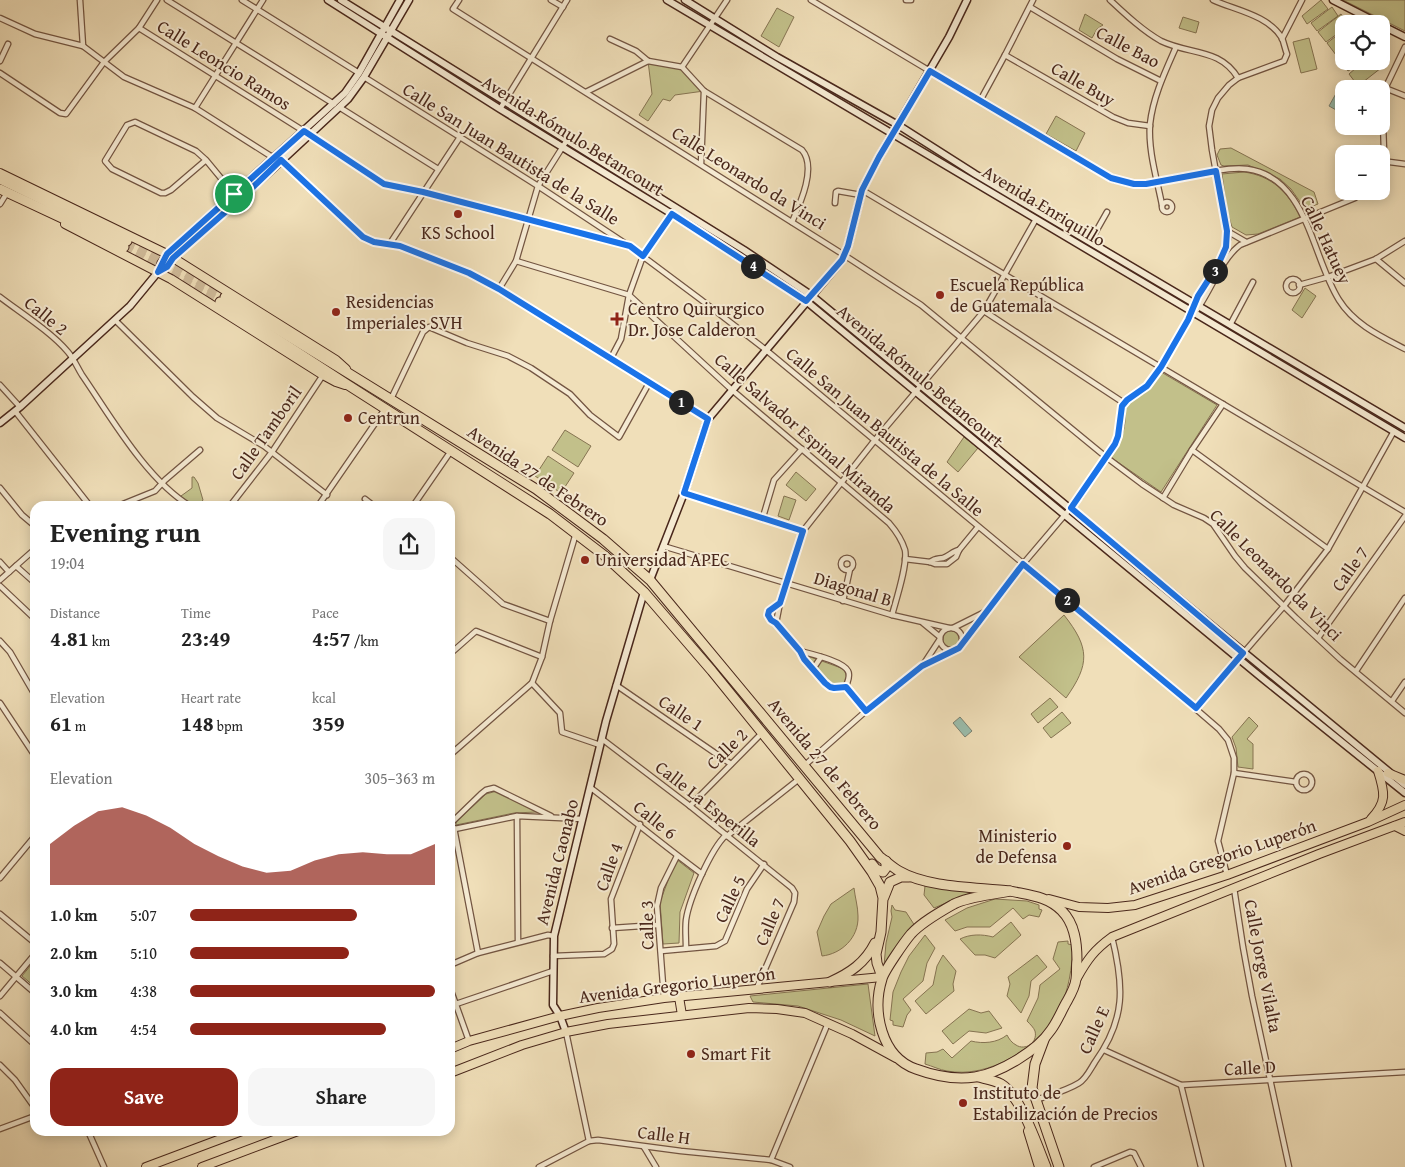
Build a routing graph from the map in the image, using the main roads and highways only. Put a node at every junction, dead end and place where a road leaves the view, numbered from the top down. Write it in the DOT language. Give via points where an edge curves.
graph roads {
  1 [pos="328,0"];
  2 [pos="342,0"];
  3 [pos="400,0"];
  4 [pos="409,0"];
  5 [pos="667,0"];
  6 [pos="685,0"];
  7 [pos="967,0"];
  8 [pos="1333,0"];
  9 [pos="1362,15"];
  10 [pos="385,26"];
  11 [pos="1390,29"];
  12 [pos="392,30"];
  13 [pos="384,36"];
  14 [pos="1405,37"];
  15 [pos="337,106"];
  16 [pos="898,125"];
  17 [pos="892,134"];
  18 [pos="0,174"];
  19 [pos="975,174"];
  20 [pos="0,179"];
  21 [pos="972,181"];
  22 [pos="2,193"];
  23 [pos="170,256"];
  24 [pos="158,272"];
  25 [pos="812,295"];
  26 [pos="806,301"];
  27 [pos="1195,309"];
  28 [pos="350,374"];
  29 [pos="348,386"];
  30 [pos="1342,391"];
  31 [pos="1338,398"];
  32 [pos="0,423"];
  33 [pos="1405,428"];
  34 [pos="1405,438"];
  35 [pos="650,580"];
  36 [pos="644,592"];
  37 [pos="1241,656"];
  38 [pos="790,748"];
  39 [pos="782,758"];
  40 [pos="1378,771"];
  41 [pos="1388,773"];
  42 [pos="1405,780"];
  43 [pos="1405,786"];
  44 [pos="1405,793"];
  45 [pos="1405,805"];
  46 [pos="1368,822"];
  47 [pos="1405,822"];
  48 [pos="1395,826"];
  49 [pos="1405,831"];
  50 [pos="856,848"];
  51 [pos="886,861"];
  52 [pos="914,877"];
  53 [pos="1010,891"];
  54 [pos="1044,898"];
  55 [pos="883,902"];
  56 [pos="881,932"];
  57 [pos="882,977"];
  58 [pos="1076,978"];
  59 [pos="830,982"];
  60 [pos="680,997"];
  61 [pos="682,1015"];
  62 [pos="560,1016"];
  63 [pos="566,1032"];
  64 [pos="1045,1038"];
  65 [pos="455,1048"];
  66 [pos="896,1058"];
  67 [pos="455,1071"];
  68 [pos="975,1077"];
  69 [pos="1020,1107"];
  70 [pos="1047,1135"];
  71 [pos="229,1136"];
  72 [pos="285,1136"];
  73 [pos="146,1167"];
  74 [pos="202,1167"];
  75 [pos="1039,1167"];
  76 [pos="1046,1167"];
  77 [pos="1059,1167"];
  78 [pos="1064,1167"];
  1 -- 13 [label="main road, Avenida Rómulo Betancourt"];
  2 -- 10 [label="main road, Avenida Rómulo Betancourt"];
  3 -- 10 [label="main road"];
  4 -- 12 [label="main road"];
  5 -- 17 [label="main road, Avenida Enriquillo"];
  6 -- 16 [label="main road, Avenida Enriquillo"];
  7 -- 16 [label="main road"];
  8 -- 9 [label="main road"];
  10 -- 12 [label="main road, Avenida Rómulo Betancourt"];
  10 -- 13 [label="main road"];
  11 -- 14 [label="main road"];
  12 -- 13 [label="main road"];
  12 -- 25 [label="main road, Avenida Rómulo Betancourt"];
  13 -- 15 [label="main road" via="348,99"];
  13 -- 26 [label="main road, Avenida Rómulo Betancourt"];
  15 -- 23 [label="main road" via="273,158"];
  15 -- 23 [label="main road" via="239,200"];
  16 -- 17 [label="main road"];
  16 -- 19 [label="main road, Avenida Enriquillo"];
  17 -- 21 [label="main road, Avenida Enriquillo"];
  17 -- 25 [label="main road" via="861,193 844,255"];
  18 -- 23 [label="main road, Avenida 27 de Febrero"];
  19 -- 21 [label="main road"];
  19 -- 27 [label="main road, Avenida Enriquillo"];
  20 -- 22 [label="highway" via="125,244"];
  21 -- 27 [label="main road, Avenida Enriquillo"];
  22 -- 24 [label="main road, Avenida 27 de Febrero"];
  23 -- 24 [label="main road" via="167,267"];
  23 -- 28 [label="main road, Avenida 27 de Febrero" via="336,360"];
  24 -- 29 [label="main road, Avenida 27 de Febrero" via="323,375"];
  24 -- 32 [label="main road" via="115,320"];
  25 -- 26 [label="main road"];
  25 -- 37 [label="main road, Avenida Rómulo Betancourt" via="1071,508"];
  26 -- 35 [label="main road" via="708,419 684,493"];
  26 -- 37 [label="main road, Avenida Rómulo Betancourt"];
  27 -- 30 [label="main road, Avenida Enriquillo" via="1230,325"];
  27 -- 31 [label="main road, Avenida Enriquillo"];
  28 -- 29 [label="highway" via="222,299"];
  28 -- 35 [label="highway, Avenida 27 de Febrero" via="536,489 603,538"];
  29 -- 36 [label="highway, Avenida 27 de Febrero" via="550,514 606,556"];
  30 -- 31 [label="main road"];
  30 -- 33 [label="main road, Avenida Enriquillo"];
  31 -- 34 [label="main road, Avenida Enriquillo"];
  35 -- 38 [label="highway, Avenida 27 de Febrero"];
  36 -- 39 [label="highway, Avenida 27 de Febrero"];
  36 -- 62 [label="main road, Avenida Caonabo" via="601,742 554,936 553,1005"];
  37 -- 40 [label="main road, Avenida Rómulo Betancourt"];
  37 -- 41 [label="main road, Avenida Rómulo Betancourt"];
  38 -- 39 [label="highway" via="789,757"];
  38 -- 51 [label="highway, Avenida 27 de Febrero"];
  39 -- 50 [label="highway, Avenida 27 de Febrero"];
  40 -- 44 [label="main road, Avenida Rómulo Betancourt"];
  40 -- 46 [label="main road" via="1384,789 1383,801 1379,811"];
  41 -- 42 [label="main road"];
  41 -- 43 [label="main road, Avenida Rómulo Betancourt"];
  45 -- 46 [label="main road, Avenida Gregorio Luperón"];
  46 -- 54 [label="main road, Avenida Gregorio Luperón" via="1135,905 1079,907"];
  47 -- 48 [label="main road, Avenida Gregorio Luperón"];
  48 -- 49 [label="main road"];
  48 -- 58 [label="main road, Avenida Gregorio Luperón" via="1112,937 1088,958"];
  50 -- 51 [label="highway" via="880,872 885,871"];
  50 -- 55 [label="highway, Avenida 27 de Febrero" via="880,886"];
  51 -- 52 [label="highway, Avenida 27 de Febrero" via="900,872"];
  52 -- 53 [label="highway, Avenida 27 de Febrero" via="940,884"];
  52 -- 55 [label="highway" via="901,876 890,882"];
  53 -- 54 [label="highway, Avenida 27 de Febrero"];
  53 -- 57 [label="highway" via="955,904 930,919 910,935"];
  54 -- 58 [label="highway" via="1062,910 1071,924 1077,946"];
  55 -- 56 [label="highway, Avenida 27 de Febrero"];
  56 -- 57 [label="highway, Avenida 27 de Febrero" via="876,954"];
  56 -- 59 [label="highway" via="857,968"];
  57 -- 59 [label="main road, Avenida Gregorio Luperón"];
  57 -- 66 [label="highway" via="878,1013 882,1034"];
  58 -- 64 [label="highway"];
  59 -- 60 [label="main road, Avenida Gregorio Luperón"];
  60 -- 61 [label="main road"];
  60 -- 62 [label="main road, Avenida Gregorio Luperón"];
  61 -- 63 [label="main road, Avenida Gregorio Luperón"];
  61 -- 66 [label="main road, Avenida Gregorio Luperón" via="749,1008 804,1013"];
  62 -- 63 [label="main road, Avenida Caonabo"];
  62 -- 65 [label="main road, Avenida Gregorio Luperón"];
  63 -- 67 [label="main road, Avenida Gregorio Luperón"];
  64 -- 68 [label="highway" via="1014,1062"];
  64 -- 70 [label="highway" via="1032,1072 1032,1088"];
  66 -- 68 [label="highway" via="911,1068 932,1075"];
  68 -- 69 [label="highway" via="1000,1083"];
  69 -- 75 [label="main road"];
  69 -- 76 [label="highway"];
  70 -- 77 [label="highway"];
  70 -- 78 [label="main road"];
  71 -- 73 [label="main road"];
  72 -- 74 [label="main road"];
}
